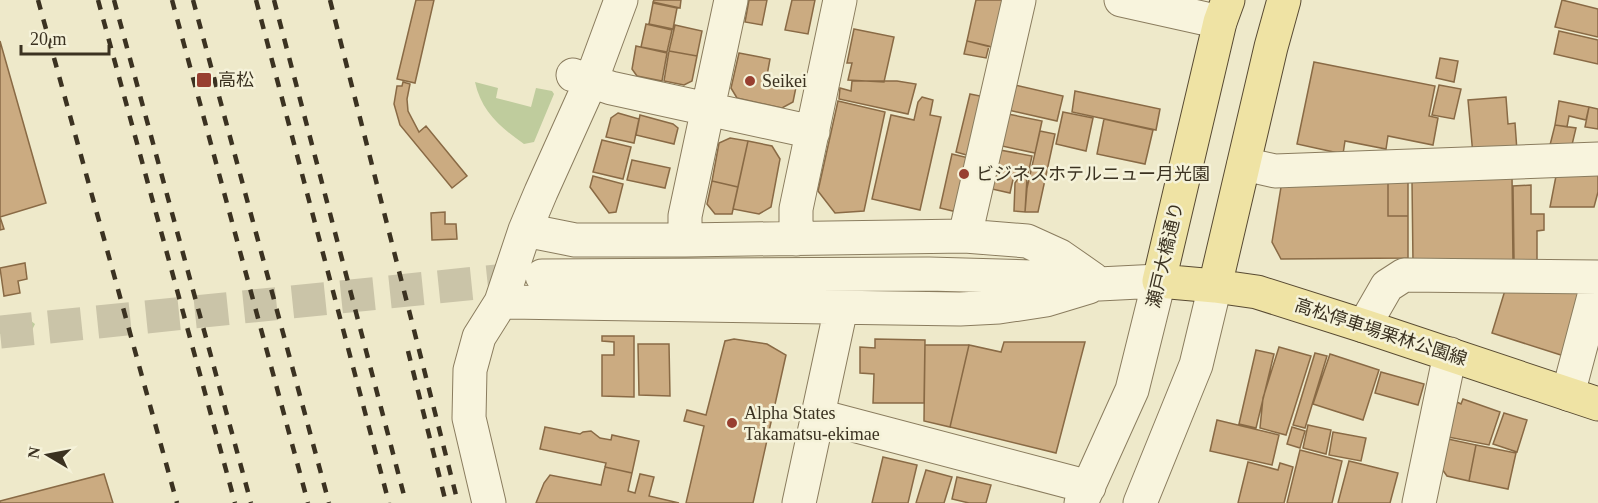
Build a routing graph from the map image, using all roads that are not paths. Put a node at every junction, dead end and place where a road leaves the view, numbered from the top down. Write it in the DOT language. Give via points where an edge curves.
graph roads {
  1 [pos="601,0"];
  2 [pos="621,0"];
  3 [pos="731,0"];
  4 [pos="840,0"];
  5 [pos="1019,0"];
  6 [pos="1121,0"];
  7 [pos="1284,0"];
  8 [pos="1224,11"];
  9 [pos="582,78"];
  10 [pos="707,110"];
  11 [pos="813,132"];
  12 [pos="1598,159"];
  13 [pos="1244,164"];
  14 [pos="525,230"];
  15 [pos="965,236"];
  16 [pos="796,239"];
  17 [pos="685,240"];
  18 [pos="542,276"];
  19 [pos="1598,276"];
  20 [pos="1159,281"];
  21 [pos="1598,281"];
  22 [pos="1099,284"];
  23 [pos="1215,286"];
  24 [pos="501,302"];
  25 [pos="842,308"];
  26 [pos="1364,326"];
  27 [pos="1450,354"];
  28 [pos="1568,394"];
  29 [pos="1598,404"];
  30 [pos="819,416"];
  31 [pos="1085,495"];
  32 [pos="1145,502"];
  33 [pos="489,503"];
  34 [pos="799,503"];
  35 [pos="1419,503"];
  1 -- 9 [label="street"];
  2 -- 9 [label="street"];
  3 -- 10 [label="street"];
  4 -- 11 [label="street"];
  5 -- 15 [label="street"];
  6 -- 8 [label="street"];
  7 -- 13 [label="main road"];
  8 -- 20 [label="main road, 瀬戸大橋通り"];
  9 -- 10 [label="street"];
  9 -- 14 [label="street"];
  10 -- 11 [label="street"];
  10 -- 17 [label="street" via="685,216"];
  11 -- 16 [label="street" via="796,209"];
  12 -- 13 [label="street" via="1275,171"];
  13 -- 23 [label="main road"];
  14 -- 17 [label="street" via="575,240"];
  14 -- 24 [label="street"];
  15 -- 16 [label="street"];
  15 -- 22 [label="street" via="1027,241 1060,256"];
  16 -- 17 [label="street"];
  18 -- 22 [label="street" via="929,274 1066,278"];
  19 -- 26 [label="street" via="1404,275 1387,286"];
  20 -- 22 [label="street"];
  20 -- 23 [label="main road, 高松停車場栗林公園線"];
  20 -- 31 [label="street, 瀬戸大橋通り" via="1132,390"];
  21 -- 28 [label="street"];
  22 -- 25 [label="street" via="1046,300 999,307"];
  23 -- 26 [label="main road, 高松停車場栗林公園線" via="1257,292"];
  23 -- 32 [label="street" via="1196,364"];
  24 -- 25 [label="street"];
  24 -- 33 [label="street" via="479,336 470,370 469,418"];
  25 -- 30 [label="street"];
  26 -- 27 [label="main road, 高松停車場栗林公園線"];
  27 -- 28 [label="main road, 高松停車場栗林公園線"];
  27 -- 35 [label="street"];
  28 -- 29 [label="main road, 高松停車場栗林公園線"];
  30 -- 31 [label="street"];
  30 -- 34 [label="street"];
}
